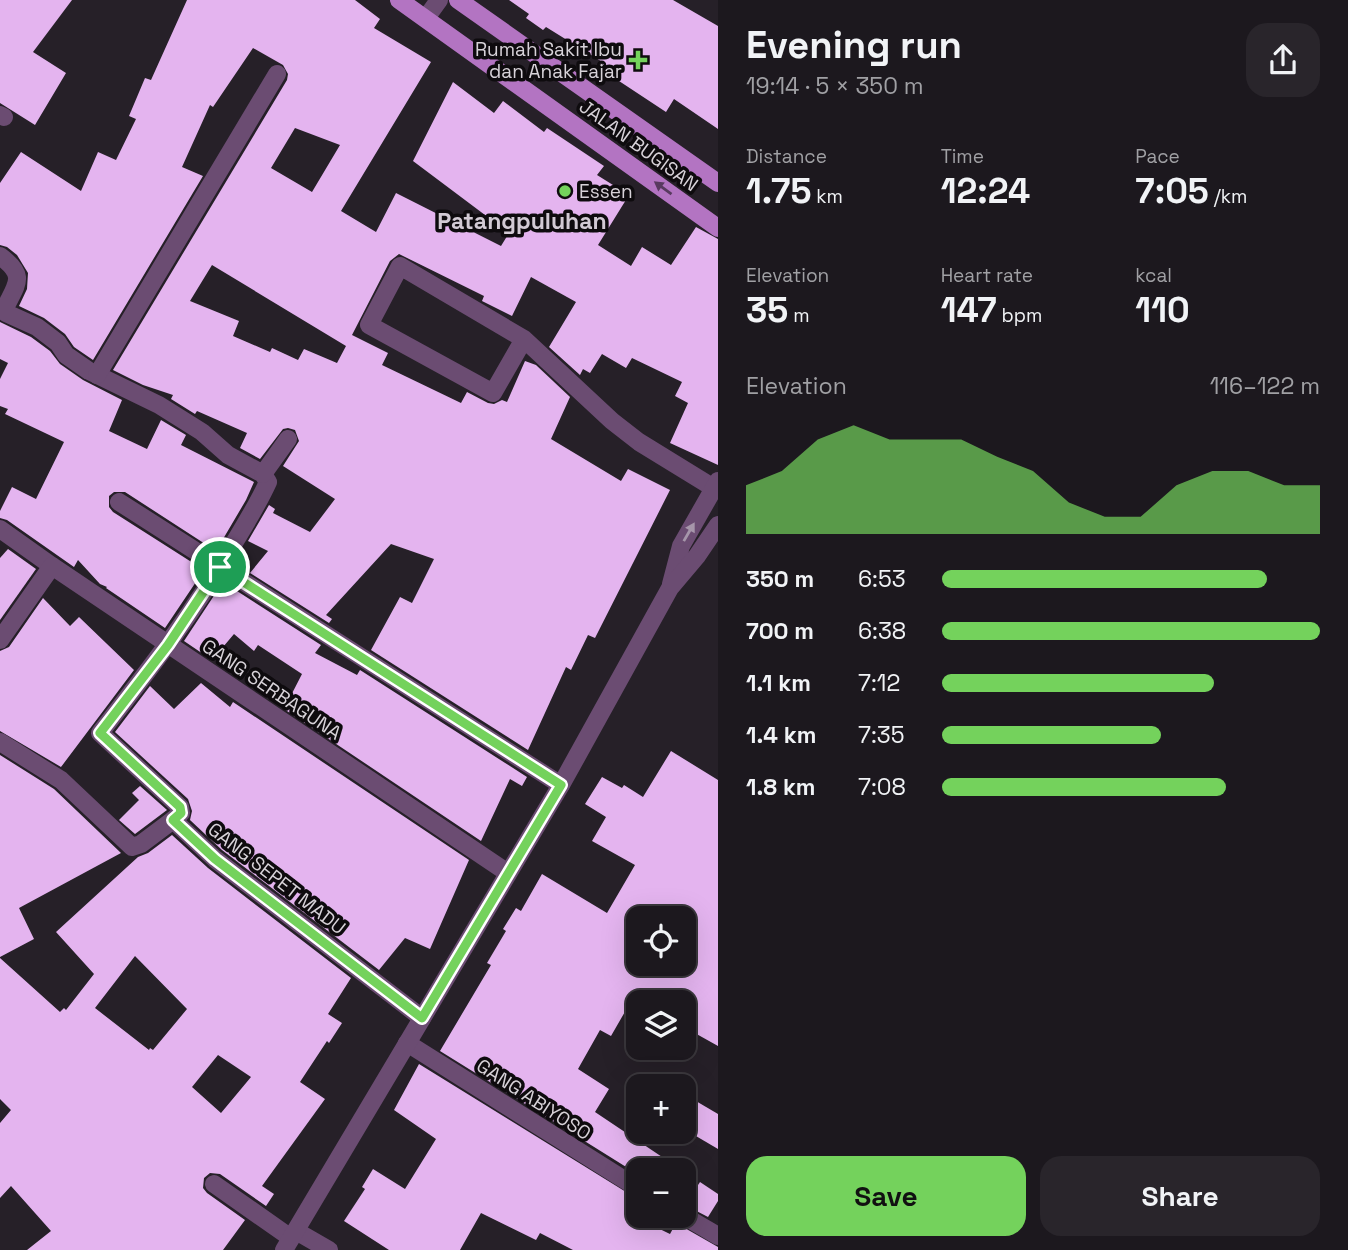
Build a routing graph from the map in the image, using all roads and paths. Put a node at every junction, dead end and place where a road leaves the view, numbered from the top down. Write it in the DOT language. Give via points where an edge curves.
graph roads {
  1 [pos="399,0"];
  2 [pos="439,0"];
  3 [pos="458,0"];
  4 [pos="426,19"];
  5 [pos="277,74"];
  6 [pos="718,183"];
  7 [pos="718,228"];
  8 [pos="0,256"];
  9 [pos="524,339"];
  10 [pos="97,375"];
  11 [pos="288,439"];
  12 [pos="263,474"];
  13 [pos="716,484"];
  14 [pos="119,502"];
  15 [pos="718,525"];
  16 [pos="0,529"];
  17 [pos="52,566"];
  18 [pos="220,567"];
  19 [pos="670,588"];
  20 [pos="0,640"];
  21 [pos="168,645"];
  22 [pos="0,742"];
  23 [pos="561,785"];
  24 [pos="173,820"];
  25 [pos="508,873"];
  26 [pos="422,1018"];
  27 [pos="407,1043"];
  28 [pos="626,1181"];
  29 [pos="214,1184"];
  30 [pos="696,1223"];
  31 [pos="718,1236"];
  32 [pos="291,1240"];
  33 [pos="329,1250"];
  1 -- 4 [label="main road, JALAN BUGISAN"];
  2 -- 4 [label="street"];
  3 -- 6 [label="main road, JALAN BUGISAN"];
  7 -- 4 [label="main road, JALAN BUGISAN, one-way"];
  5 -- 10 [label="street"];
  8 -- 10 [label="street" via="18,275 6,313 37,327 58,342 66,355"];
  9 -- 9 [label="street" via="400,266 369,325 493,393"];
  9 -- 13 [label="street" via="611,421 639,442"];
  10 -- 12 [label="street" via="159,405 228,455"];
  11 -- 12 [label="street"];
  12 -- 18 [label="street" via="268,482 260,500"];
  19 -- 13 [label="street, one-way" via="681,546"];
  14 -- 18 [label="street"];
  15 -- 19 [label="street"];
  16 -- 17 [label="street, GANG SERBAGUNA"];
  17 -- 20 [label="street"];
  17 -- 21 [label="street, GANG SERBAGUNA"];
  18 -- 21 [label="street"];
  18 -- 23 [label="street"];
  19 -- 23 [label="street"];
  21 -- 24 [label="street" via="100,733 180,807 181,813"];
  21 -- 25 [label="street, GANG SERBAGUNA"];
  22 -- 24 [label="street" via="61,780 132,846 141,845"];
  23 -- 25 [label="street"];
  24 -- 26 [label="street, GANG SEPET MADU" via="215,859"];
  25 -- 26 [label="street"];
  26 -- 27 [label="street"];
  27 -- 28 [label="street, GANG ABIYOSO"];
  27 -- 32 [label="street"];
  29 -- 32 [label="street"];
  30 -- 31 [label="street"];
  32 -- 33 [label="street"];
}
